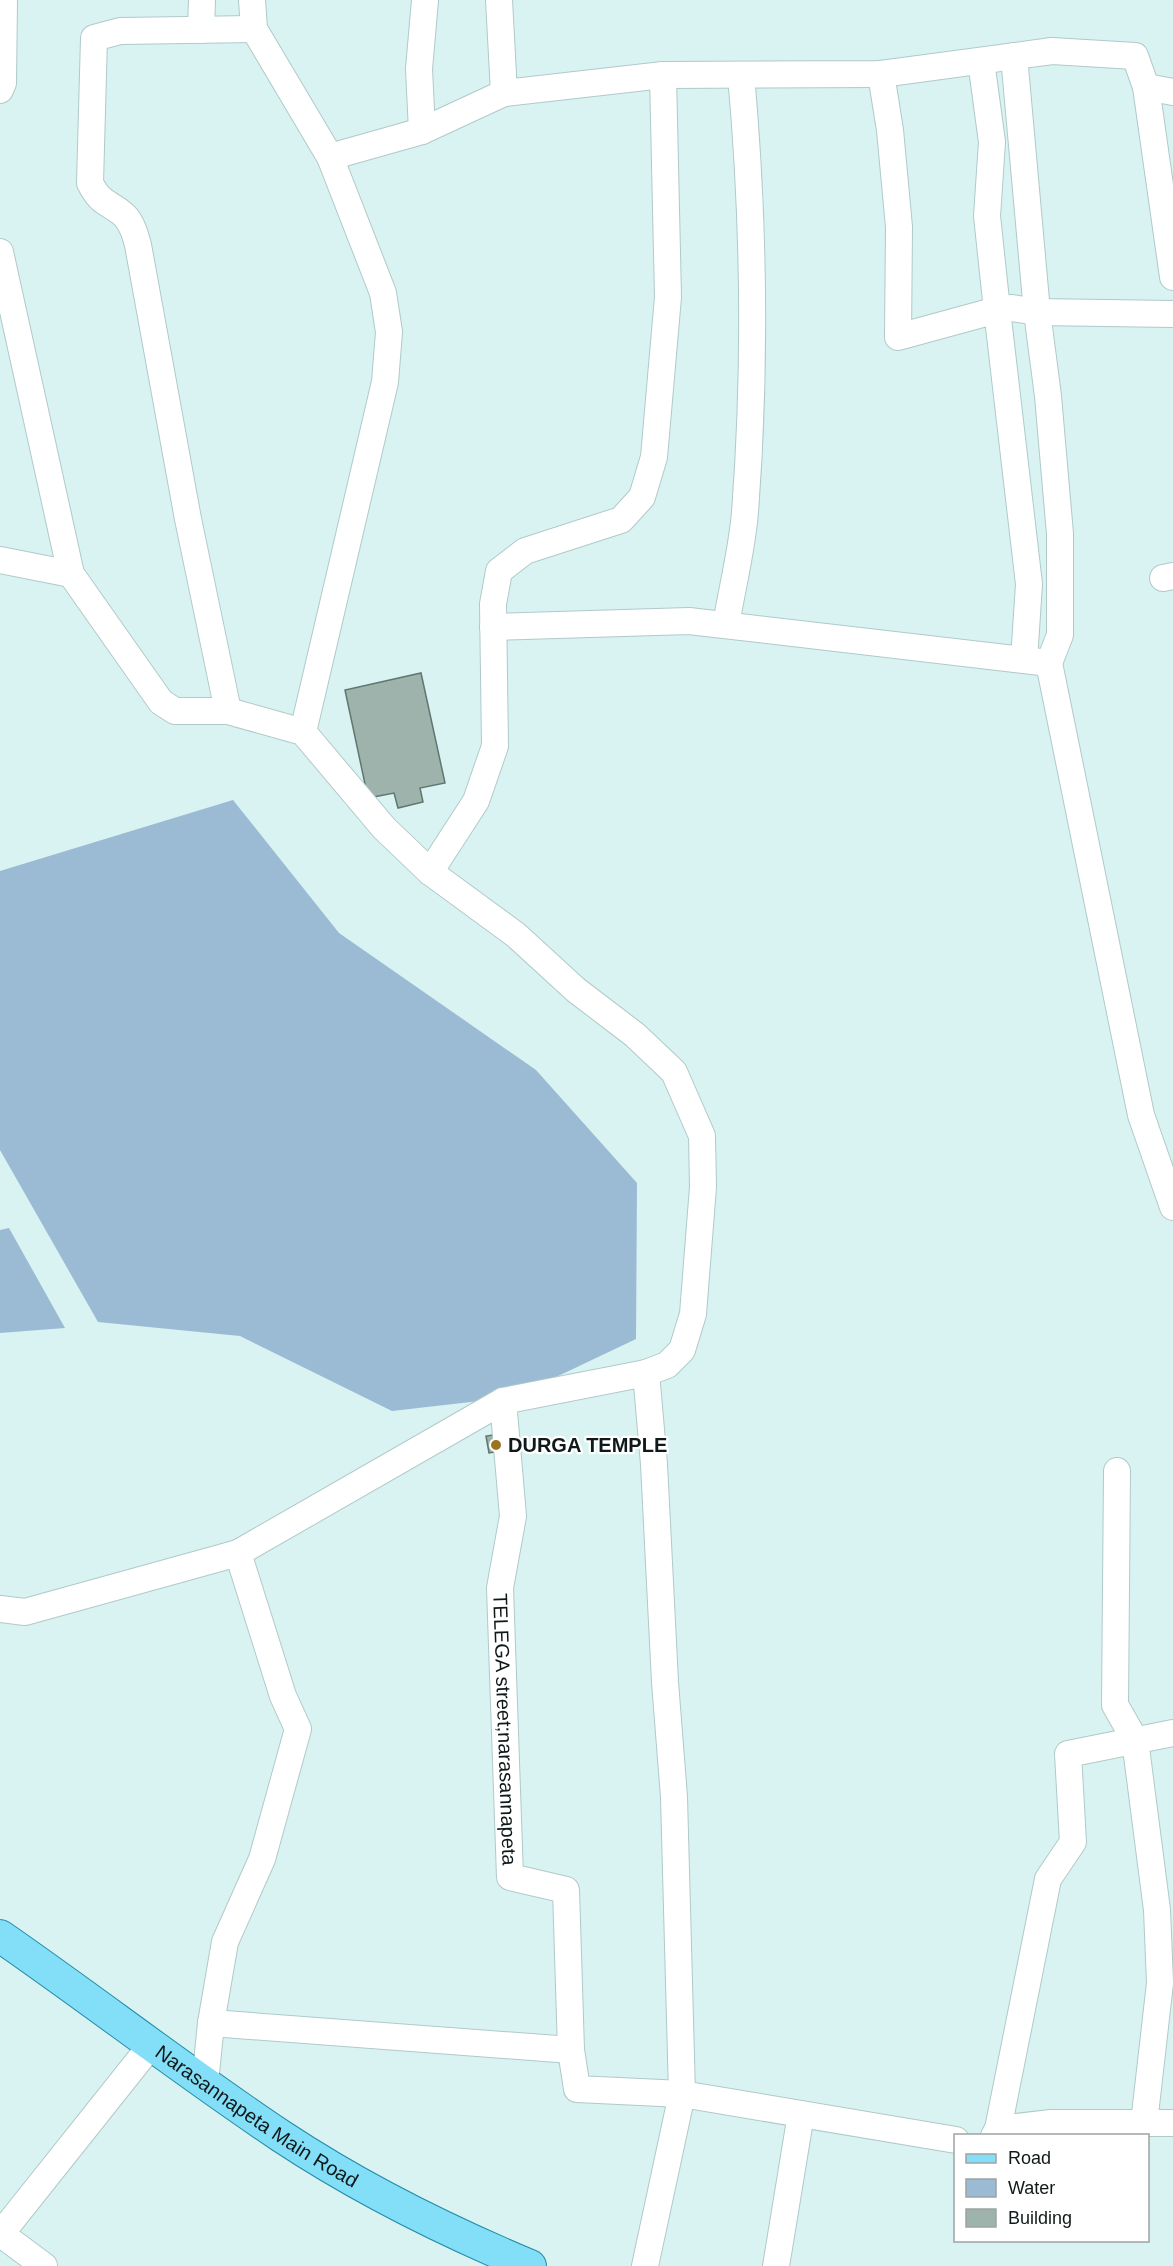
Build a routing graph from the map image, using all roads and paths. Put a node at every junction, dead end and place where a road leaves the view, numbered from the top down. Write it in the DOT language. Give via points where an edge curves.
graph roads {
  1 [pos="4,0"];
  2 [pos="202,0"];
  3 [pos="252,0"];
  4 [pos="425,0"];
  5 [pos="499,0"];
  6 [pos="254,29"];
  7 [pos="201,30"];
  8 [pos="1014,56"];
  9 [pos="1,59"];
  10 [pos="981,61"];
  11 [pos="881,74"];
  12 [pos="663,75"];
  13 [pos="741,75"];
  14 [pos="1146,87"];
  15 [pos="0,90"];
  16 [pos="1173,92"];
  17 [pos="504,93"];
  18 [pos="422,131"];
  19 [pos="330,157"];
  20 [pos="0,252"];
  21 [pos="1173,277"];
  22 [pos="997,310"];
  23 [pos="1037,312"];
  24 [pos="1173,314"];
  25 [pos="0,560"];
  26 [pos="71,574"];
  27 [pos="726,625"];
  28 [pos="493,627"];
  29 [pos="1024,660"];
  30 [pos="1049,663"];
  31 [pos="228,711"];
  32 [pos="303,732"];
  33 [pos="430,872"];
  34 [pos="1173,1207"];
  35 [pos="646,1373"];
  36 [pos="503,1401"];
  37 [pos="1117,1471"];
  38 [pos="238,1553"];
  39 [pos="0,1609"];
  40 [pos="1173,1733"];
  41 [pos="1135,1740"];
  42 [pos="0,1936"];
  43 [pos="211,2023"];
  44 [pos="152,2044"];
  45 [pos="571,2050"];
  46 [pos="206,2083"];
  47 [pos="682,2094"];
  48 [pos="801,2114"];
  49 [pos="1144,2123"];
  50 [pos="1173,2123"];
  51 [pos="996,2132"];
  52 [pos="954,2140"];
  53 [pos="1,2234"];
  54 [pos="44,2266"];
  55 [pos="530,2266"];
  56 [pos="645,2266"];
  57 [pos="776,2266"];
  1 -- 9 [label="street"];
  2 -- 7 [label="street"];
  3 -- 6 [label="street"];
  4 -- 18 [label="street" via="419,69"];
  5 -- 17 [label="street"];
  6 -- 7 [label="street"];
  6 -- 19 [label="street"];
  7 -- 31 [label="street" via="120,31 94,38 90,183 97,196 124,215 138,245"];
  8 -- 10 [label="street"];
  8 -- 14 [label="street" via="1052,51 1135,56"];
  8 -- 23 [label="street"];
  9 -- 15 [label="street"];
  10 -- 11 [label="street"];
  10 -- 22 [label="street" via="992,142 987,216"];
  11 -- 13 [label="street"];
  11 -- 22 [label="street" via="899,227 898,337"];
  12 -- 13 [label="street"];
  12 -- 17 [label="street"];
  12 -- 28 [label="street" via="668,297 654,457 642,497 621,520 525,551 500,571"];
  13 -- 27 [label="street" via="751,237 752,355 744,515"];
  14 -- 16 [label="street"];
  14 -- 21 [label="street"];
  17 -- 18 [label="street"];
  18 -- 19 [label="street"];
  19 -- 32 [label="street" via="383,293 389,332 385,382"];
  20 -- 26 [label="street"];
  22 -- 23 [label="street"];
  22 -- 29 [label="street" via="1029,584"];
  23 -- 24 [label="street"];
  23 -- 30 [label="street" via="1060,534 1060,635"];
  25 -- 26 [label="street"];
  26 -- 31 [label="street" via="161,702 175,711"];
  27 -- 28 [label="street" via="689,621"];
  27 -- 29 [label="street"];
  28 -- 33 [label="street" via="495,746 476,801"];
  29 -- 30 [label="street"];
  30 -- 34 [label="street" via="1141,1114"];
  31 -- 32 [label="street"];
  32 -- 33 [label="street" via="384,828"];
  33 -- 35 [label="street" via="516,935 674,1072 702,1136 703,1187 693,1314 682,1350 667,1365"];
  35 -- 36 [label="street"];
  35 -- 47 [label="street" via="674,1797"];
  36 -- 38 [label="street"];
  36 -- 45 [label="street, TELEGA street;narasannapeta" via="513,1516 500,1588 510,1877 566,1890"];
  37 -- 41 [label="street" via="1115,1705"];
  38 -- 39 [label="street" via="25,1612"];
  38 -- 43 [label="street" via="283,1696 298,1729 262,1859 225,1942"];
  40 -- 41 [label="street"];
  41 -- 49 [label="street" via="1157,1910 1160,1983"];
  41 -- 51 [label="street" via="1068,1754 1073,1842 1048,1879"];
  42 -- 44 [label="main road, Narasannapeta Main Road"];
  43 -- 45 [label="street"];
  43 -- 46 [label="street"];
  44 -- 46 [label="main road, Narasannapeta Main Road"];
  44 -- 53 [label="street"];
  45 -- 47 [label="street, TELEGA street;narasannapeta" via="577,2089"];
  46 -- 55 [label="main road, Narasannapeta Main Road" via="351,2179 484,2247"];
  47 -- 48 [label="street"];
  47 -- 56 [label="street"];
  48 -- 52 [label="street"];
  48 -- 57 [label="street"];
  49 -- 50 [label="street"];
  49 -- 51 [label="street" via="1051,2123"];
  53 -- 54 [label="street"];
}
